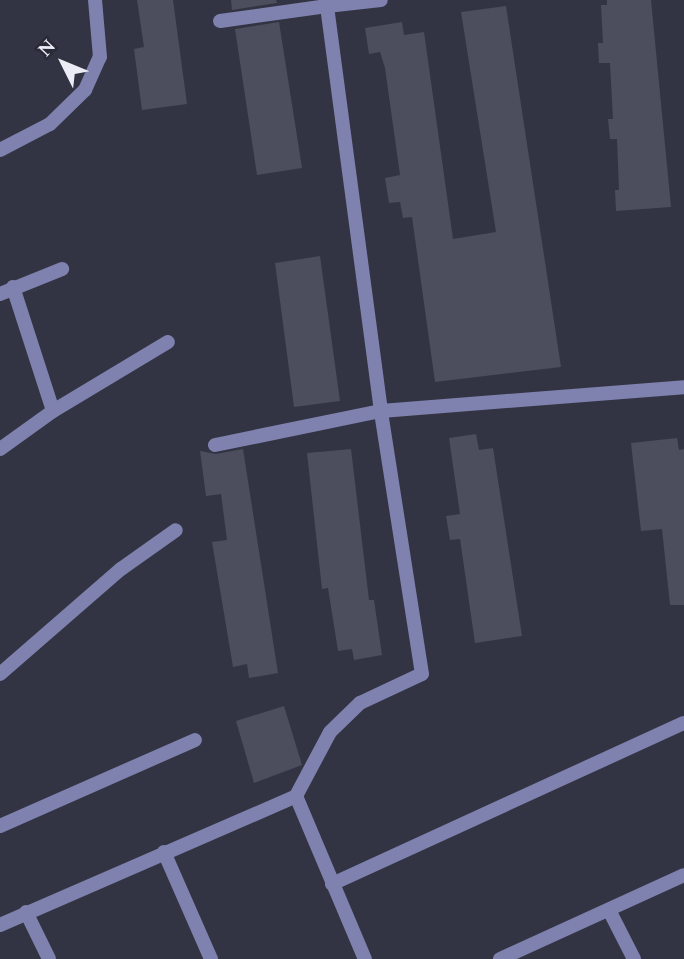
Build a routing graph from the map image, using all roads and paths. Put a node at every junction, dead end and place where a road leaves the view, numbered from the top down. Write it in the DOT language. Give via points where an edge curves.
graph roads {
  1 [pos="95,0"];
  2 [pos="381,0"];
  3 [pos="327,6"];
  4 [pos="220,21"];
  5 [pos="0,150"];
  6 [pos="62,269"];
  7 [pos="6,291"];
  8 [pos="168,342"];
  9 [pos="684,387"];
  10 [pos="53,411"];
  11 [pos="381,411"];
  12 [pos="215,445"];
  13 [pos="0,449"];
  14 [pos="176,530"];
  15 [pos="0,674"];
  16 [pos="684,723"];
  17 [pos="195,740"];
  18 [pos="296,796"];
  19 [pos="0,826"];
  20 [pos="164,852"];
  21 [pos="684,875"];
  22 [pos="332,884"];
  23 [pos="609,909"];
  24 [pos="26,912"];
  25 [pos="0,925"];
  26 [pos="49,959"];
  27 [pos="211,959"];
  28 [pos="365,959"];
  29 [pos="500,959"];
  30 [pos="634,959"];
  1 -- 5 [label="street" via="100,57 85,90 50,124"];
  2 -- 3 [label="street"];
  3 -- 4 [label="street"];
  3 -- 11 [label="street"];
  6 -- 7 [label="street"];
  7 -- 10 [label="street"];
  8 -- 10 [label="street"];
  9 -- 11 [label="street"];
  10 -- 13 [label="street"];
  11 -- 12 [label="street"];
  11 -- 18 [label="street" via="422,674 360,703 330,732"];
  14 -- 15 [label="street" via="121,569"];
  16 -- 22 [label="street"];
  17 -- 19 [label="street"];
  18 -- 20 [label="street"];
  18 -- 22 [label="street"];
  20 -- 24 [label="street"];
  20 -- 27 [label="street"];
  21 -- 23 [label="street"];
  22 -- 28 [label="street"];
  23 -- 29 [label="street"];
  23 -- 30 [label="street"];
  24 -- 25 [label="street"];
  24 -- 26 [label="street"];
}
